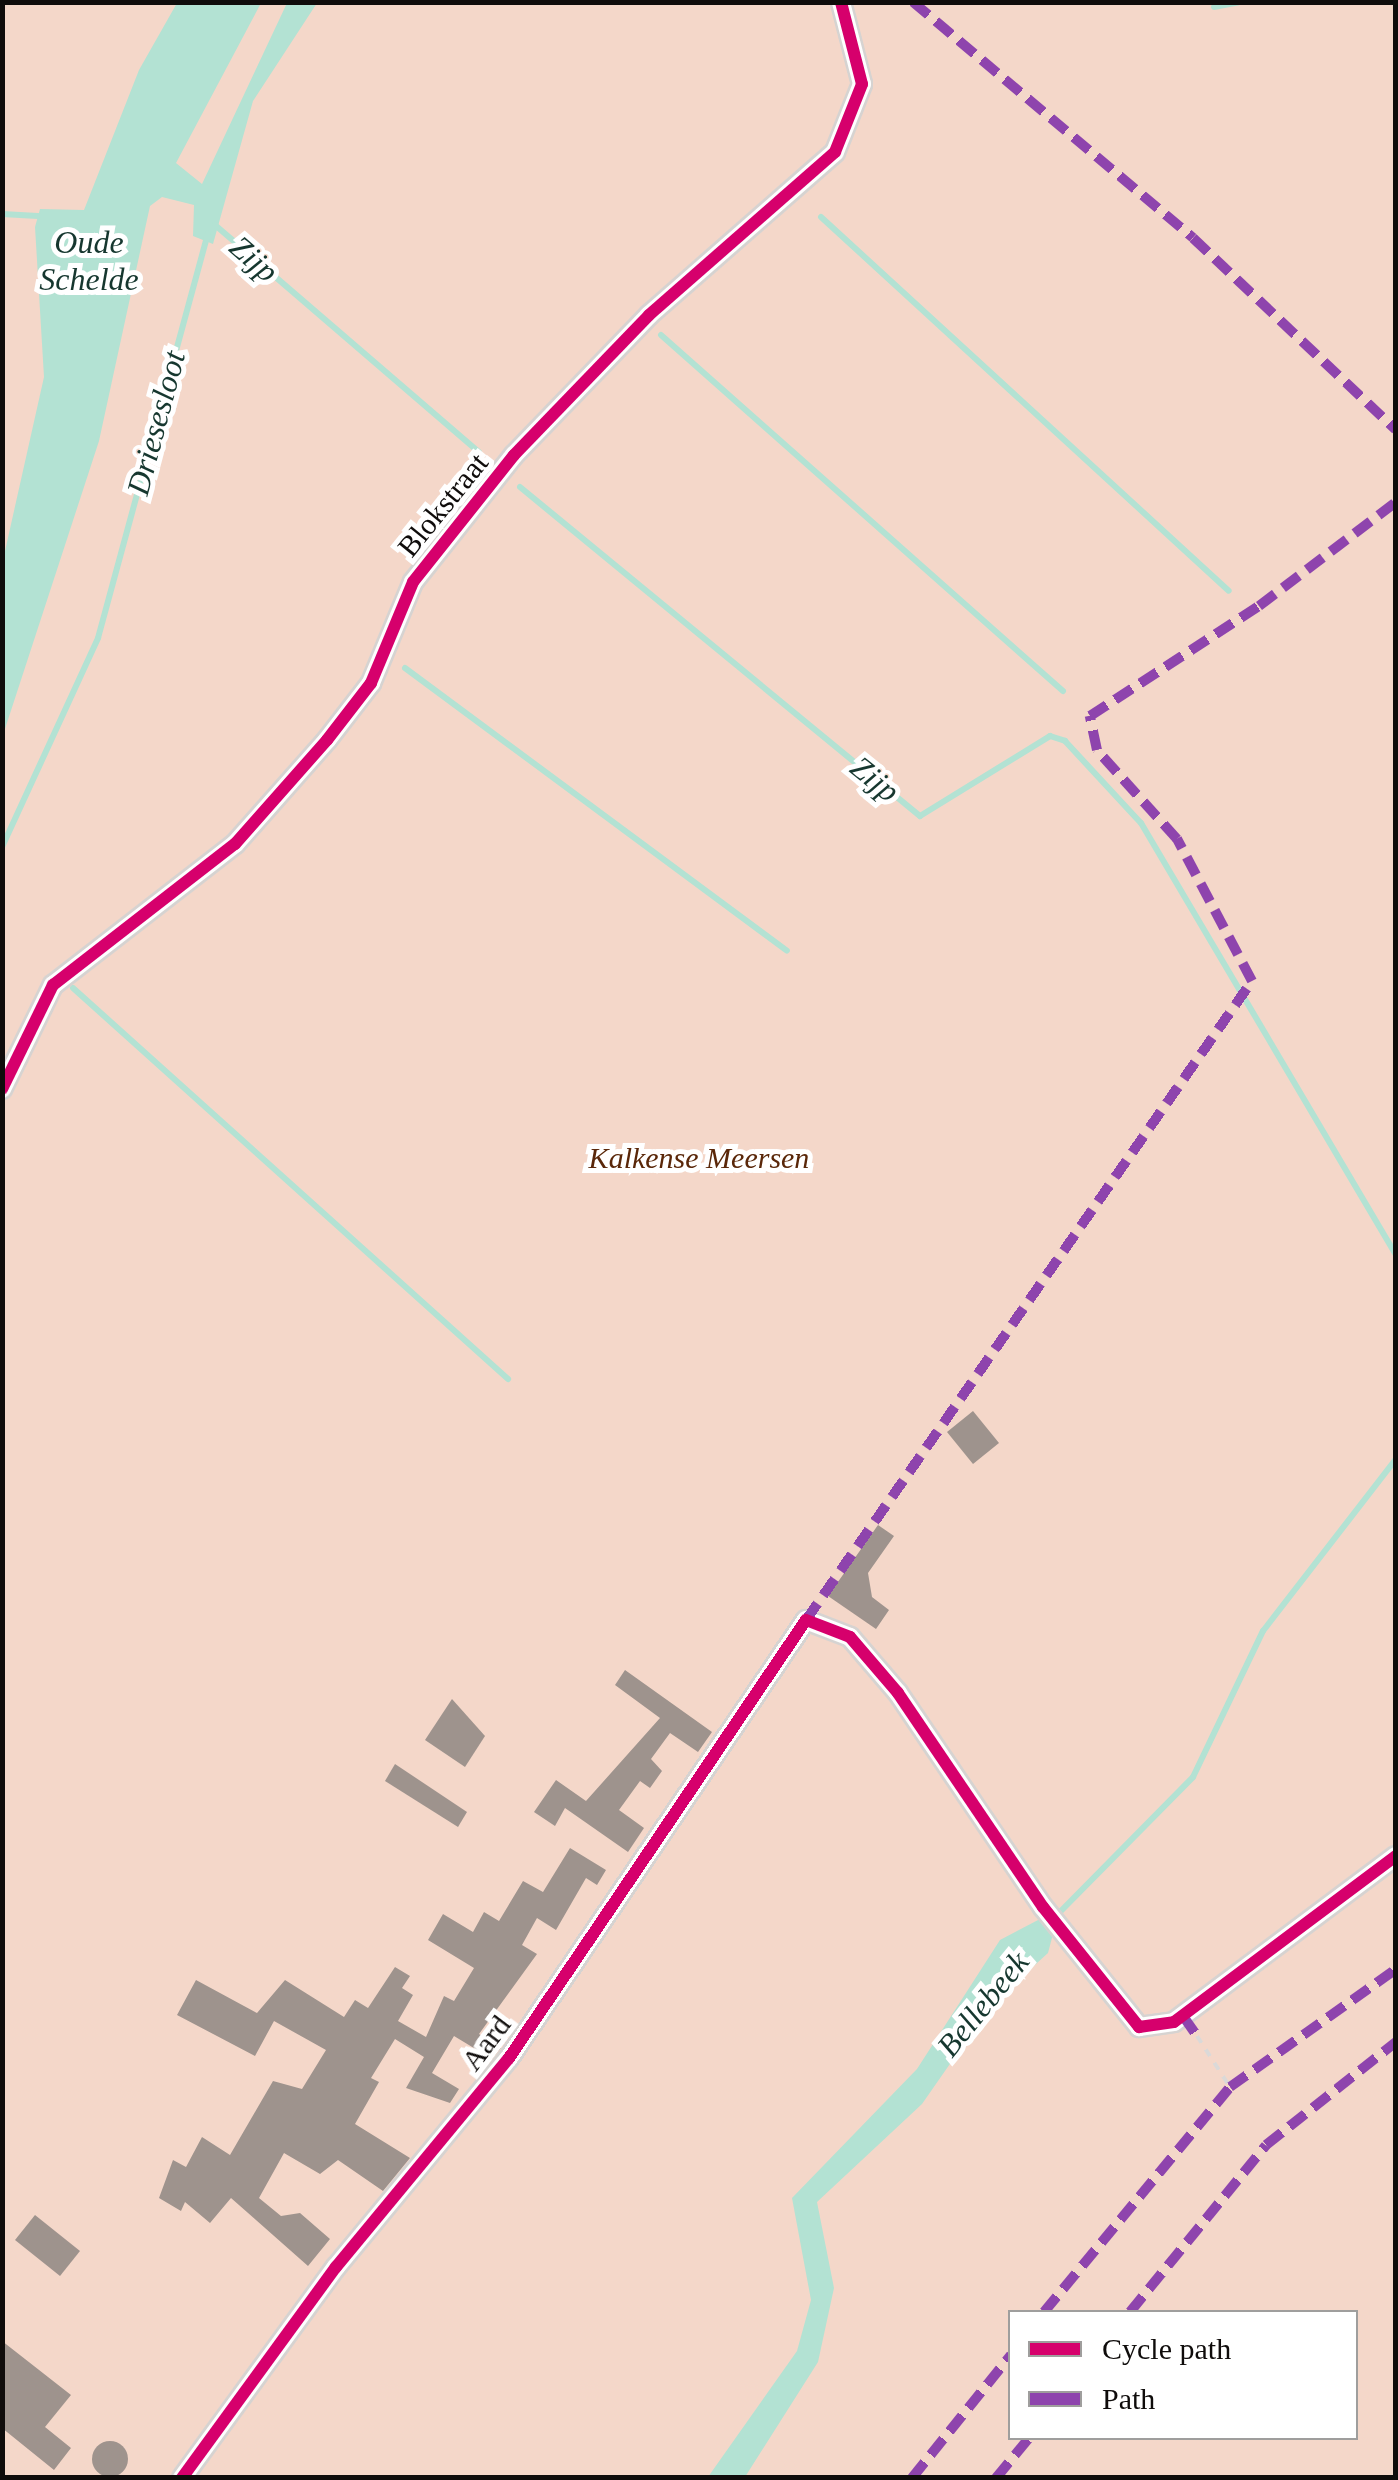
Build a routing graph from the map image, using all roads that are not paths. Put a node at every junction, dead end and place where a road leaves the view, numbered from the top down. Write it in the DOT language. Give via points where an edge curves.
graph roads {
  1 [pos="841,2"];
  2 [pos="2,1089"];
  3 [pos="1396,1856"];
  4 [pos="182,2478"];
  1 -- 2 [label="street, Blokstraat" via="862,84 835,152 649,314 514,456 413,582 370,682 327,740 235,844 53,985"];
  3 -- 4 [label="street, Aard" via="1155,2029 1131,2022 1043,1907 891,1684 850,1636 806,1620 509,2058 336,2267"];
}
